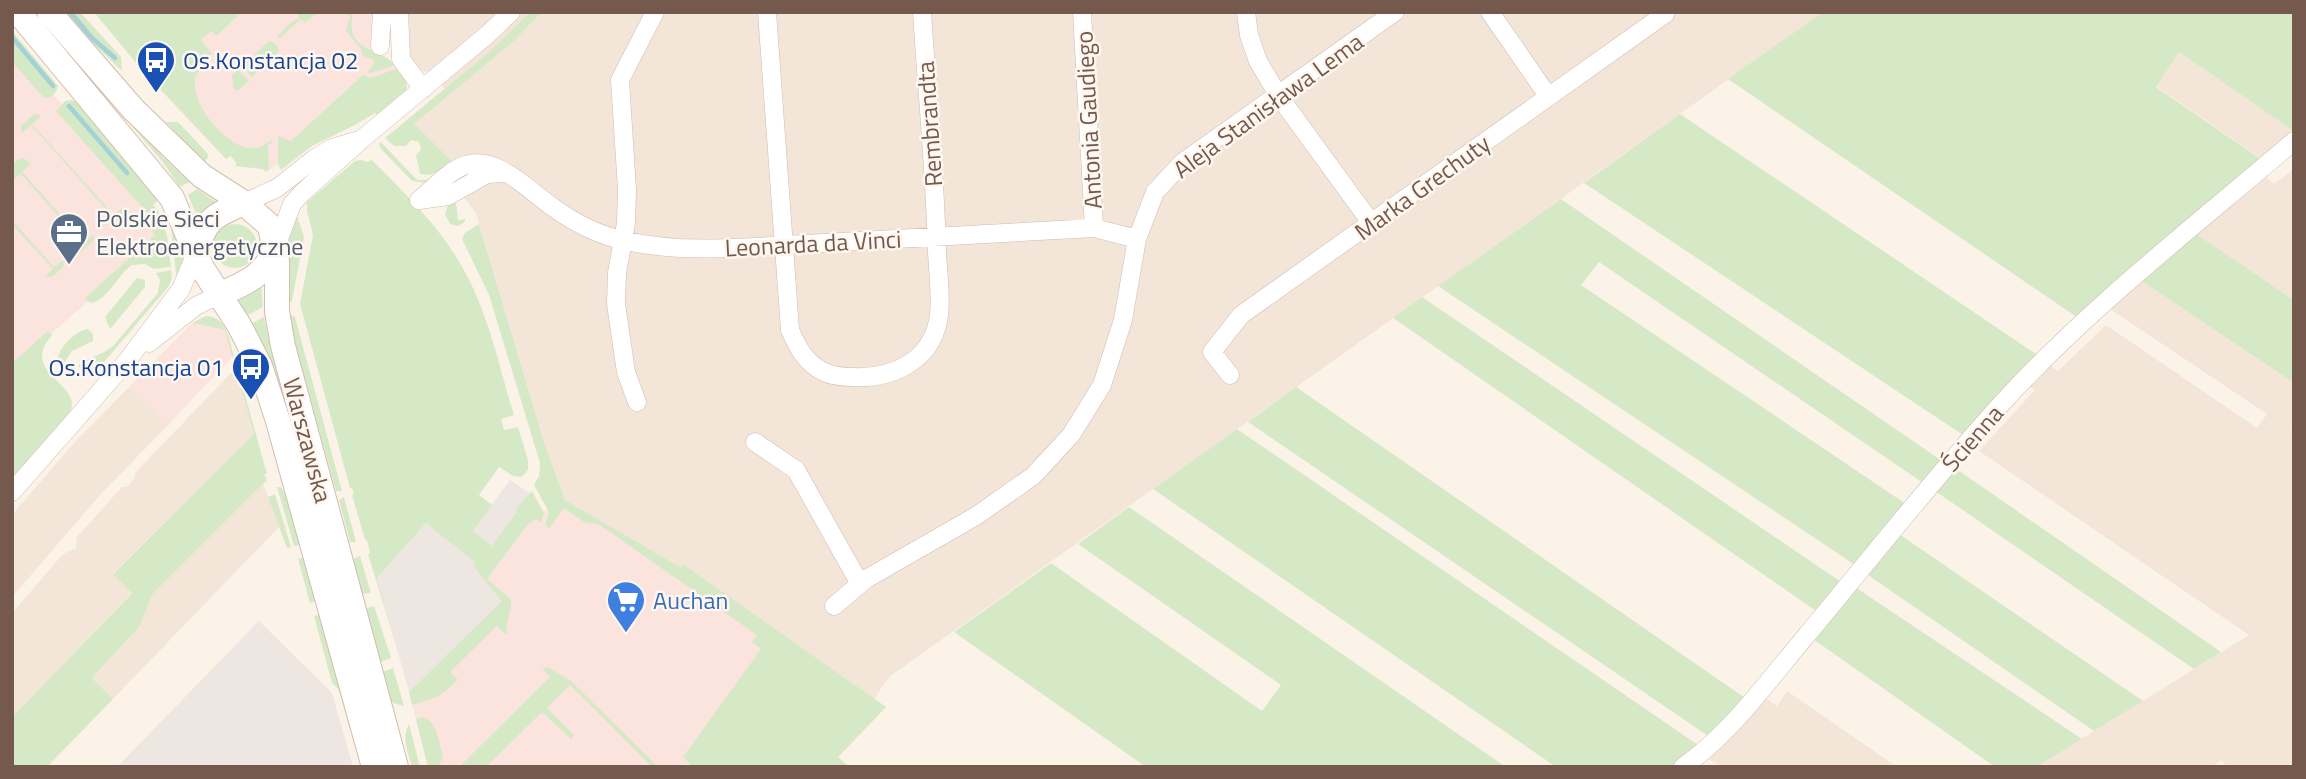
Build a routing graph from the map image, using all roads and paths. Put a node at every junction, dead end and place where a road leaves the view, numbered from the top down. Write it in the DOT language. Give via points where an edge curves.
graph roads {
  1 [pos="18,12"];
  2 [pos="50,12"];
  3 [pos="382,12"];
  4 [pos="399,12"];
  5 [pos="511,12"];
  6 [pos="655,12"];
  7 [pos="766,12"];
  8 [pos="922,12"];
  9 [pos="1082,12"];
  10 [pos="1246,12"];
  11 [pos="1395,12"];
  12 [pos="1490,12"];
  13 [pos="1665,14"];
  14 [pos="380,46"];
  15 [pos="423,89"];
  16 [pos="1278,95"];
  17 [pos="1548,96"];
  18 [pos="362,139"];
  19 [pos="2294,141"];
  20 [pos="506,173"];
  21 [pos="244,203"];
  22 [pos="1372,224"];
  23 [pos="1094,228"];
  24 [pos="937,236"];
  25 [pos="1138,239"];
  26 [pos="622,241"];
  27 [pos="783,245"];
  28 [pos="275,250"];
  29 [pos="196,253"];
  30 [pos="219,295"];
  31 [pos="127,360"];
  32 [pos="1230,375"];
  33 [pos="637,402"];
  34 [pos="755,442"];
  35 [pos="12,492"];
  36 [pos="860,584"];
  37 [pos="834,606"];
  38 [pos="374,767"];
  39 [pos="396,767"];
  40 [pos="1683,767"];
  1 -- 29 [label="main road" via="172,198"];
  2 -- 21 [label="main road" via="133,108 202,176"];
  3 -- 14 [label="street"];
  4 -- 15 [label="street" via="401,59"];
  5 -- 15 [label="street, Warszawska"];
  6 -- 26 [label="street" via="620,80 626,190"];
  7 -- 27 [label="street"];
  8 -- 24 [label="street, Rembrandta"];
  9 -- 23 [label="street, Antonia Gaudiego"];
  10 -- 16 [label="street" via="1258,61"];
  11 -- 16 [label="street, Aleja Stanisława Lema"];
  12 -- 17 [label="street"];
  13 -- 17 [label="street, Marka Grechuty"];
  15 -- 18 [label="street, Warszawska"];
  16 -- 22 [label="street"];
  16 -- 25 [label="street, Aleja Stanisława Lema" via="1183,162 1155,192"];
  17 -- 22 [label="street, Marka Grechuty"];
  18 -- 21 [label="street, Warszawska" via="332,148 276,188"];
  18 -- 28 [label="street, Warszawska" via="292,204"];
  19 -- 40 [label="street, Ścienna" via="2074,329 1923,494 1736,721"];
  20 -- 26 [label="street, Leonarda da Vinci" via="581,225"];
  21 -- 28 [label="main road" via="270,226"];
  21 -- 29 [label="main road" via="208,223"];
  22 -- 32 [label="street, Marka Grechuty" via="1241,315 1212,352"];
  23 -- 24 [label="street, Leonarda da Vinci"];
  23 -- 25 [label="street, Leonarda da Vinci"];
  24 -- 27 [label="street, Leonarda da Vinci"];
  24 -- 27 [label="street" via="939,320 931,342 894,373 867,378 821,371 800,352 790,330"];
  25 -- 36 [label="street, Aleja Stanisława Lema" via="1123,320 1102,385 1071,435 1034,476"];
  26 -- 27 [label="street, Leonarda da Vinci" via="682,248"];
  26 -- 33 [label="street" via="616,304 626,372"];
  28 -- 30 [label="main road" via="261,273"];
  28 -- 39 [label="main road, Warszawska" via="283,346"];
  29 -- 30 [label="main road"];
  29 -- 31 [label="street" via="181,289"];
  30 -- 31 [label="street" via="185,314"];
  30 -- 38 [label="main road, Warszawska" via="250,346 268,388"];
  31 -- 35 [label="street"];
  34 -- 36 [label="street" via="796,470"];
  36 -- 37 [label="street, Aleja Stanisława Lema"];
}
